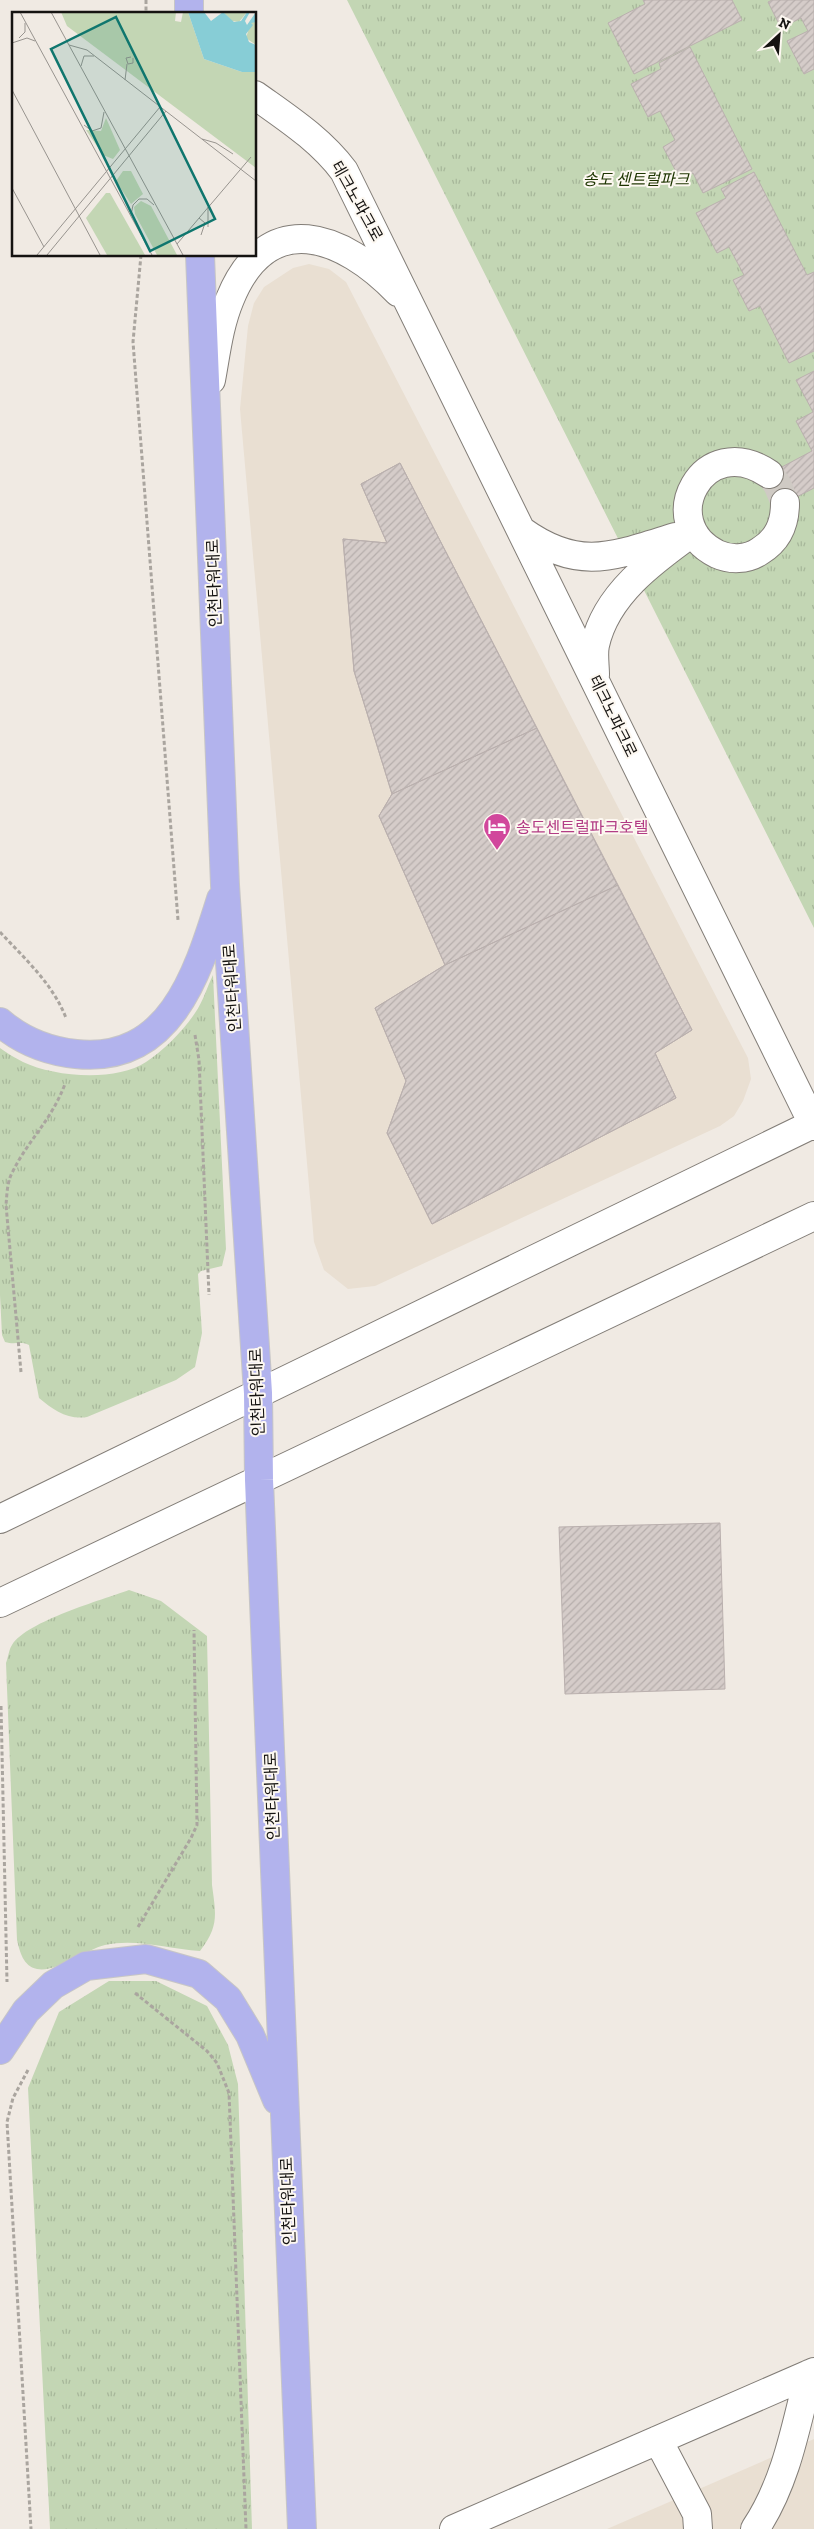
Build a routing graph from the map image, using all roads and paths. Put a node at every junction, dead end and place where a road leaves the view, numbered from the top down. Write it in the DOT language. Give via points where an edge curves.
graph roads {
  1 [pos="256,95"];
  2 [pos="140,256"];
  3 [pos="200,256"];
  4 [pos="412,307"];
  5 [pos="207,404"];
  6 [pos="769,474"];
  7 [pos="784,503"];
  8 [pos="522,531"];
  9 [pos="693,532"];
  10 [pos="595,680"];
  11 [pos="226,885"];
  12 [pos="179,924"];
  13 [pos="0,932"];
  14 [pos="67,1020"];
  15 [pos="0,1022"];
  16 [pos="195,1033"];
  17 [pos="65,1082"];
  18 [pos="813,1125"];
  19 [pos="814,1216"];
  20 [pos="209,1295"];
  21 [pos="21,1372"];
  22 [pos="258,1393"];
  23 [pos="259,1480"];
  24 [pos="0,1519"];
  25 [pos="0,1603"];
  26 [pos="194,1630"];
  27 [pos="0,1706"];
  28 [pos="130,1961"];
  29 [pos="16,2023"];
  30 [pos="0,2050"];
  31 [pos="285,2123"];
  32 [pos="812,2373"];
  33 [pos="658,2440"];
  34 [pos="31,2529"];
  35 [pos="246,2529"];
  36 [pos="302,2529"];
  37 [pos="454,2529"];
  38 [pos="698,2529"];
  39 [pos="755,2529"];
  1 -- 4 [label="street, 테크노파크로" via="330,152 351,184"];
  2 -- 12 [label="path" via="133,342"];
  3 -- 5 [label="main road, 인천타워대로"];
  4 -- 5 [label="street, 테크노파크로" via="367,263 333,244 310,238 289,239 255,260 231,298 220,328"];
  4 -- 8 [label="street, 테크노파크로"];
  5 -- 11 [label="main road, 인천타워대로"];
  6 -- 9 [label="street" via="754,464 739,461 724,462 710,468 699,478 687,505"];
  7 -- 9 [label="street" via="785,516 780,532 770,545 756,554 740,559 723,557 708,549"];
  8 -- 9 [label="street" via="557,552 593,558 627,552"];
  8 -- 10 [label="street, 테크노파크로"];
  9 -- 10 [label="street" via="660,555 618,598 603,622 594,646"];
  10 -- 18 [label="street, 테크노파크로"];
  11 -- 15 [label="main road" via="190,983 177,1006 137,1046 103,1054 62,1052 34,1044"];
  11 -- 22 [label="main road, 인천타워대로"];
  13 -- 14 [label="path" via="50,987"];
  16 -- 20 [label="path" via="199,1060"];
  17 -- 21 [label="path" via="47,1122 12,1172 8,1188 6,1205"];
  18 -- 22 [label="street"];
  19 -- 23 [label="street"];
  22 -- 23 [label="main road, 인천타워대로"];
  22 -- 24 [label="street"];
  23 -- 25 [label="street"];
  23 -- 31 [label="main road, 인천타워대로"];
  26 -- 28 [label="path" via="197,1825 136,1931"];
  27 -- 29 [label="path" via="7,1989"];
  28 -- 29 [label="main road" via="86,1966 53,1985"];
  28 -- 31 [label="main road" via="146,1959 199,1974 228,1998 250,2035"];
  28 -- 35 [label="path" via="132,1989 207,2051 217,2063 229,2093"];
  29 -- 30 [label="main road"];
  29 -- 34 [label="path" via="28,2060 28,2071 13,2098 6,2122"];
  31 -- 36 [label="main road, 인천타워대로"];
  32 -- 33 [label="street"];
  32 -- 39 [label="street" via="784,2470"];
  33 -- 37 [label="street"];
  33 -- 38 [label="street" via="697,2514"];
}
